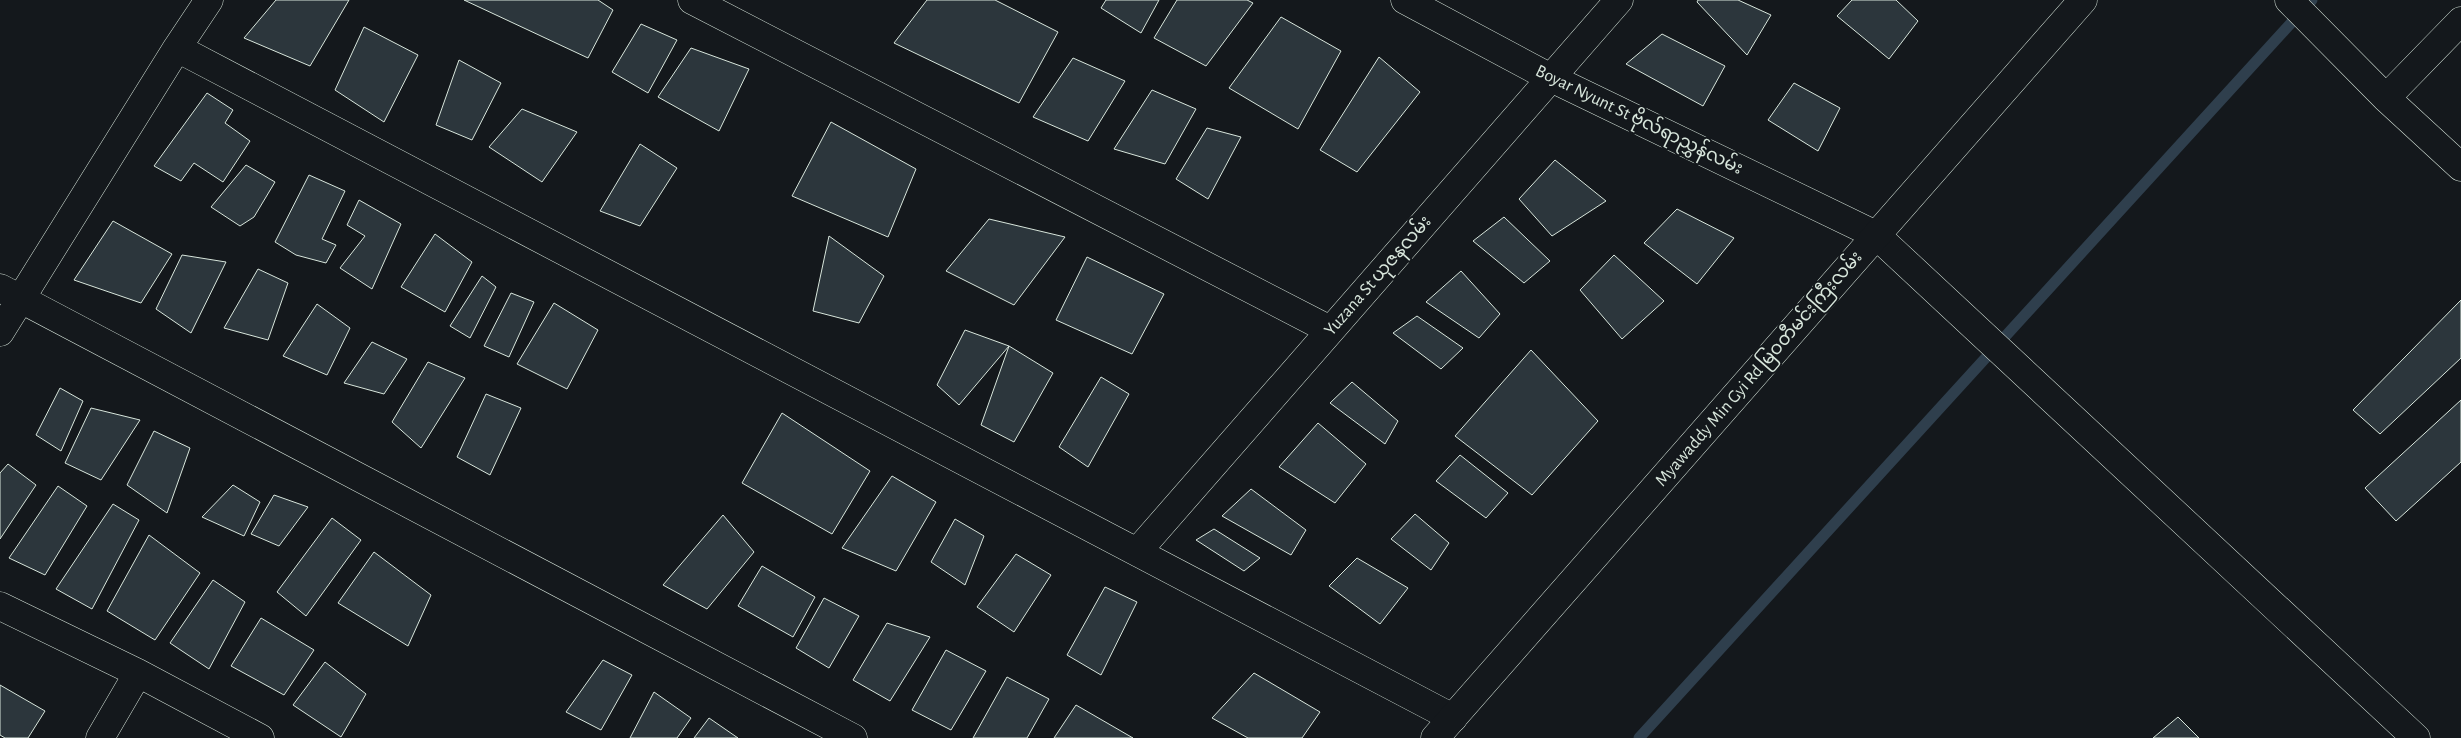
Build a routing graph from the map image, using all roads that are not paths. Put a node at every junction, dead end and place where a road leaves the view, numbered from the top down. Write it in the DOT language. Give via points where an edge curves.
graph roads {
  1 [pos="209,0"];
  2 [pos="692,0"];
  3 [pos="1405,0"];
  4 [pos="1619,0"];
  5 [pos="2082,0"];
  6 [pos="2296,6"];
  7 [pos="2461,22"];
  8 [pos="177,48"];
  9 [pos="1552,78"];
  10 [pos="2386,98"];
  11 [pos="2461,167"];
  12 [pos="1876,235"];
  13 [pos="10,293"];
  14 [pos="1330,330"];
  15 [pos="0,332"];
  16 [pos="1137,552"];
  17 [pos="0,606"];
  18 [pos="138,673"];
  19 [pos="1453,718"];
  20 [pos="100,738"];
  21 [pos="260,738"];
  22 [pos="853,738"];
  23 [pos="1435,738"];
  24 [pos="2416,738"];
  1 -- 8 [label="street"];
  2 -- 14 [label="street"];
  3 -- 9 [label="street, Boyar Nyunt St ဗိုလ်ရာညွှန်လမ်း"];
  4 -- 9 [label="street, Yuzana St ယုဇနလမ်း"];
  5 -- 12 [label="street, Myawaddy Min Gyi Rd မြဝတီမင်းကြီးလမ်း"];
  6 -- 10 [label="street"];
  7 -- 10 [label="street"];
  8 -- 13 [label="street"];
  8 -- 16 [label="street"];
  9 -- 12 [label="street, Boyar Nyunt St ဗိုလ်ရာညွှန်လမ်း"];
  9 -- 14 [label="street, Yuzana St ယုဇနလမ်း"];
  10 -- 11 [label="street"];
  12 -- 19 [label="street, Myawaddy Min Gyi Rd မြဝတီမင်းကြီးလမ်း"];
  12 -- 24 [label="street, Boyar Nyunt St ဗိုလ်ရာညွှန်လမ်း"];
  13 -- 15 [label="street"];
  13 -- 22 [label="street"];
  14 -- 16 [label="street, Yuzana St ယုဇနလမ်း"];
  16 -- 19 [label="street"];
  17 -- 18 [label="street"];
  18 -- 20 [label="street"];
  18 -- 21 [label="street"];
  19 -- 23 [label="street, Myawaddy Min Gyi Rd မြဝတီမင်းကြီးလမ်း"];
}
